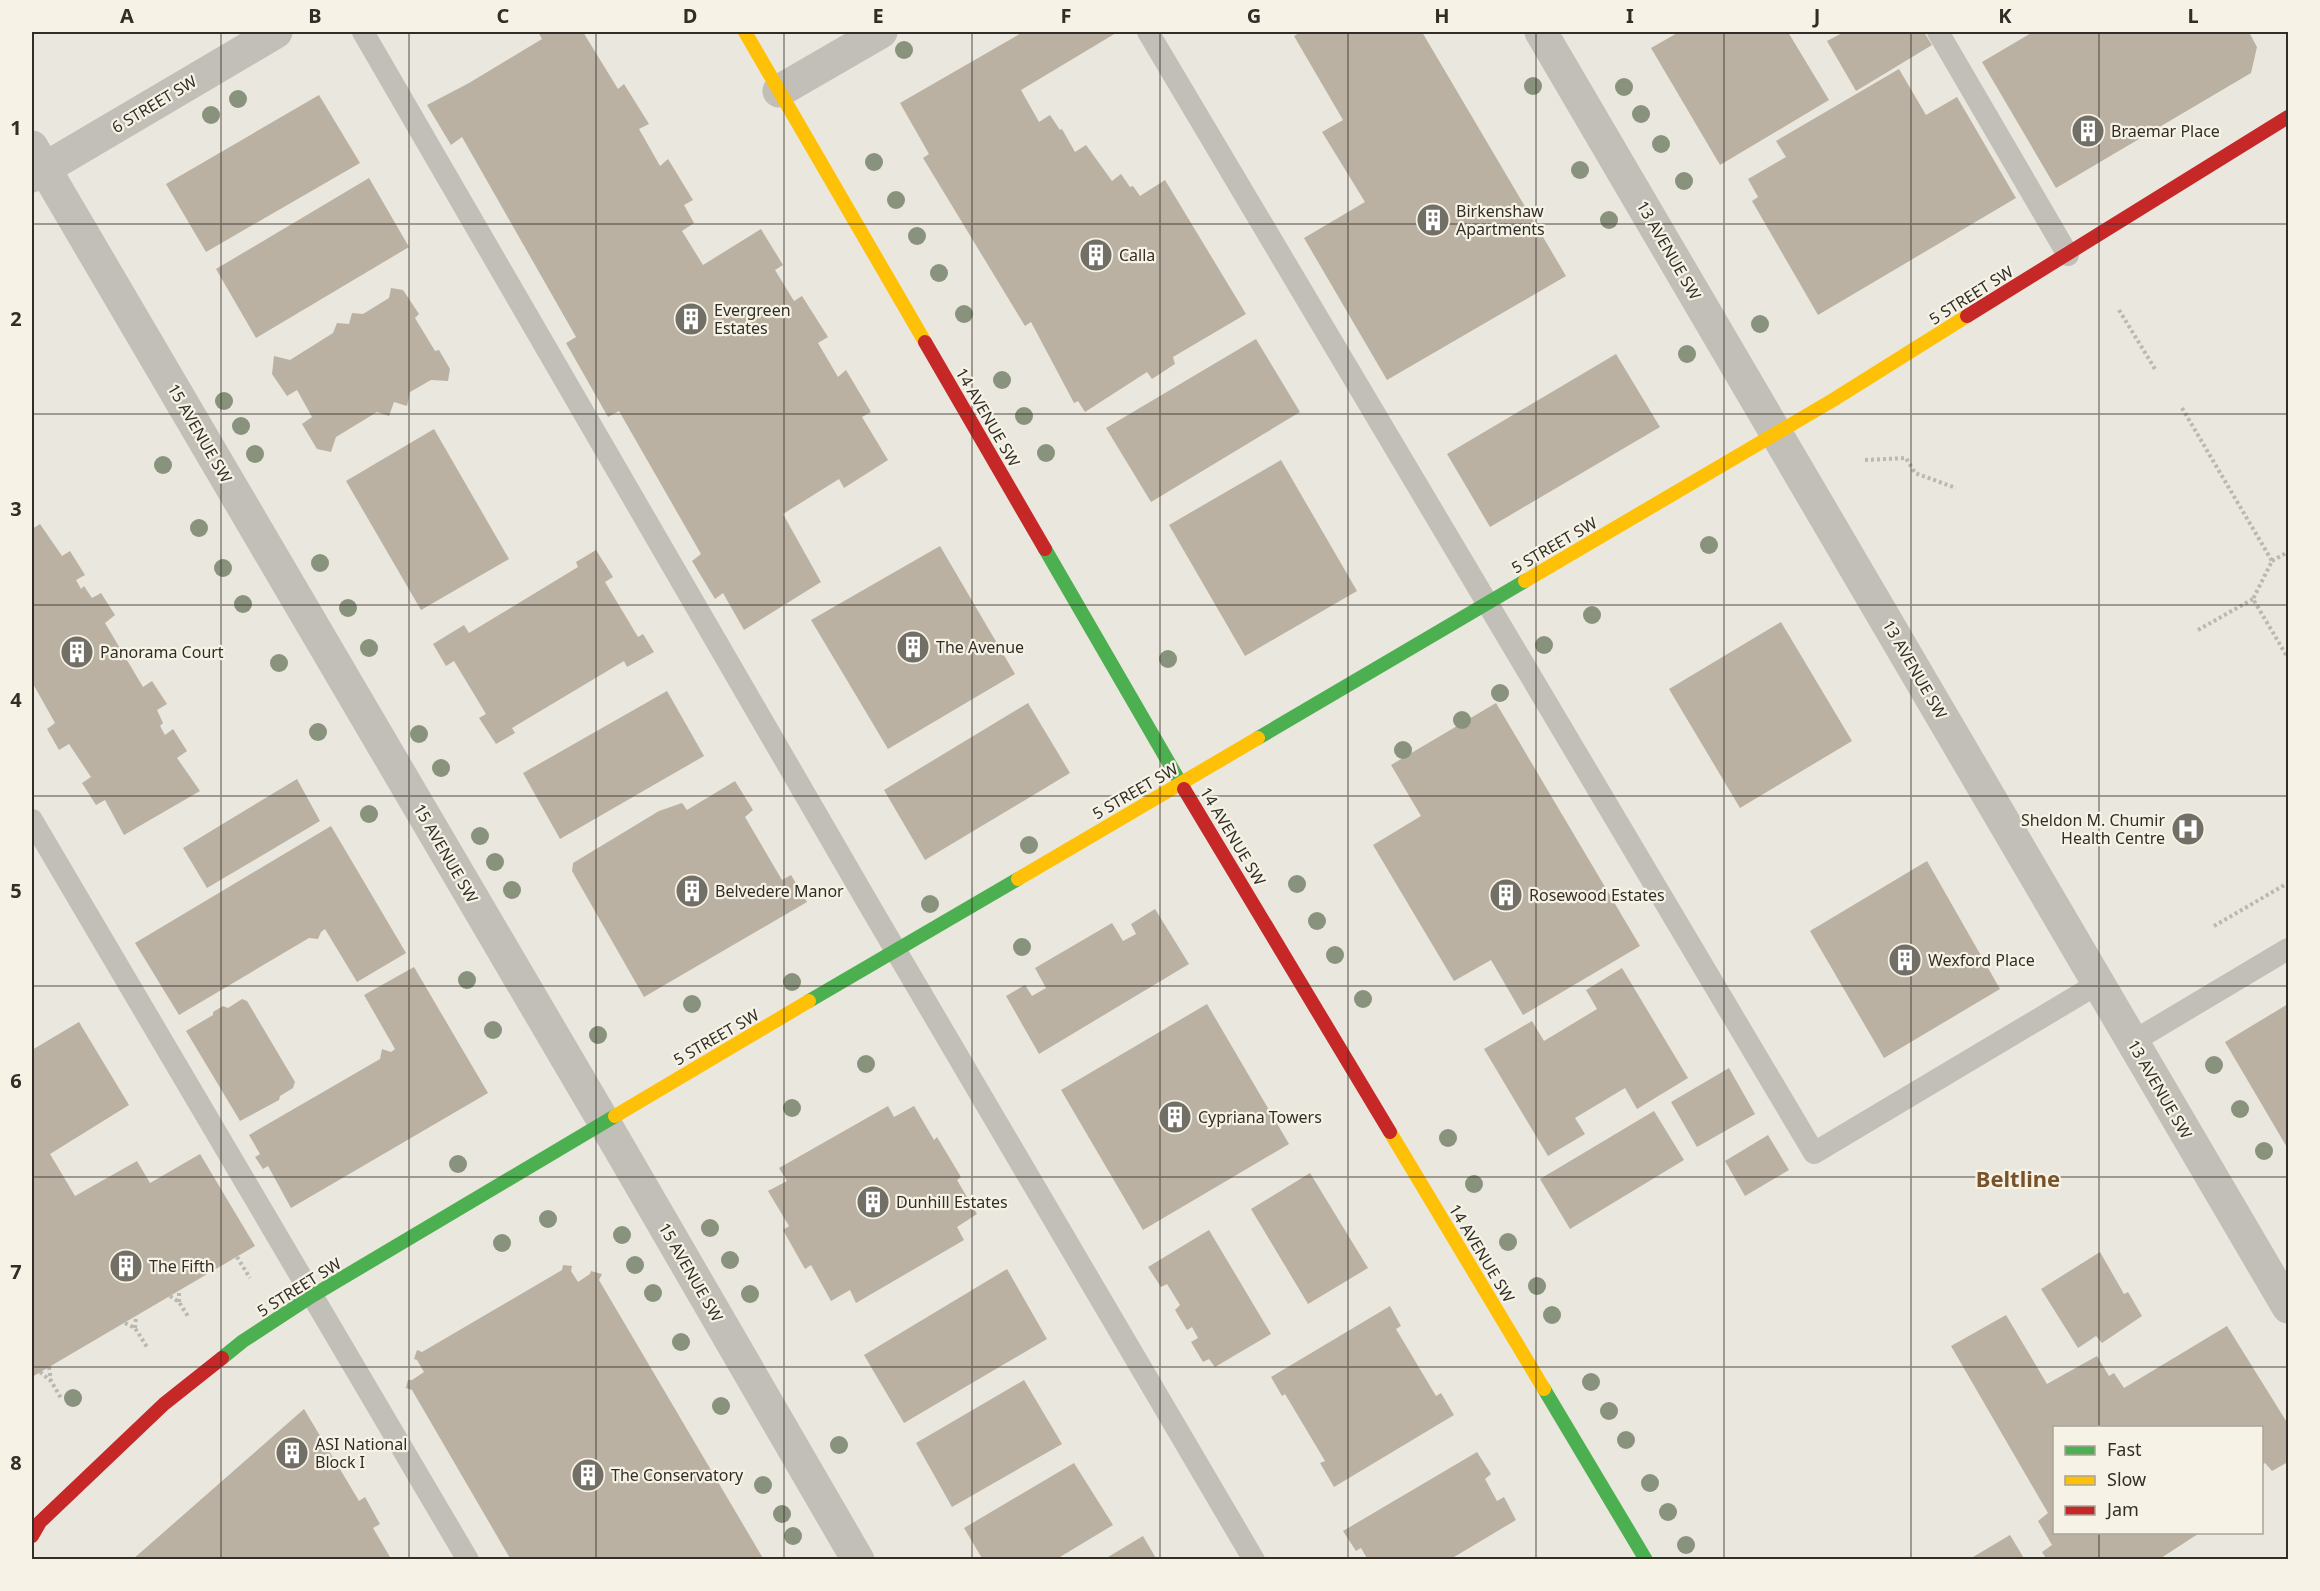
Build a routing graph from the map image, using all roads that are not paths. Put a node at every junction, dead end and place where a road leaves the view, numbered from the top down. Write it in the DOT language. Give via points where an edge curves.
graph roads {
  1 [pos="276,32"];
  2 [pos="363,32"];
  3 [pos="745,32"];
  4 [pos="881,32"];
  5 [pos="1148,32"];
  6 [pos="1541,32"];
  7 [pos="1938,32"];
  8 [pos="779,91"];
  9 [pos="2289,117"];
  10 [pos="36,164"];
  11 [pos="2067,255"];
  12 [pos="1776,434"];
  13 [pos="1488,603"];
  14 [pos="1182,783"];
  15 [pos="32,820"];
  16 [pos="2289,949"];
  17 [pos="896,951"];
  18 [pos="2099,983"];
  19 [pos="2132,1042"];
  20 [pos="604,1122"];
  21 [pos="312,1296"];
  22 [pos="2289,1307"];
  23 [pos="32,1536"];
  24 [pos="468,1560"];
  25 [pos="858,1560"];
  26 [pos="1254,1560"];
  27 [pos="1646,1560"];
  1 -- 10 [label="street, 6 STREET SW"];
  2 -- 17 [label="lane"];
  3 -- 8 [label="street, 14 AVENUE SW"];
  4 -- 8 [label="street"];
  5 -- 13 [label="lane"];
  6 -- 12 [label="street, 13 AVENUE SW"];
  7 -- 11 [label="lane"];
  8 -- 14 [label="street, 14 AVENUE SW"];
  9 -- 11 [label="street, 5 STREET SW"];
  10 -- 20 [label="street, 15 AVENUE SW"];
  11 -- 12 [label="street, 5 STREET SW"];
  12 -- 13 [label="street, 5 STREET SW"];
  12 -- 18 [label="street, 13 AVENUE SW"];
  13 -- 14 [label="street, 5 STREET SW"];
  13 -- 18 [label="lane" via="1814,1153"];
  14 -- 17 [label="street, 5 STREET SW"];
  14 -- 27 [label="street, 14 AVENUE SW"];
  15 -- 21 [label="lane"];
  16 -- 19 [label="lane"];
  17 -- 20 [label="street, 5 STREET SW"];
  17 -- 26 [label="lane"];
  18 -- 19 [label="street, 13 AVENUE SW"];
  19 -- 22 [label="street, 13 AVENUE SW"];
  20 -- 21 [label="street, 5 STREET SW"];
  20 -- 25 [label="street, 15 AVENUE SW"];
  21 -- 23 [label="street, 5 STREET SW" via="243,1341 164,1404 40,1522"];
  21 -- 24 [label="lane"];
}
